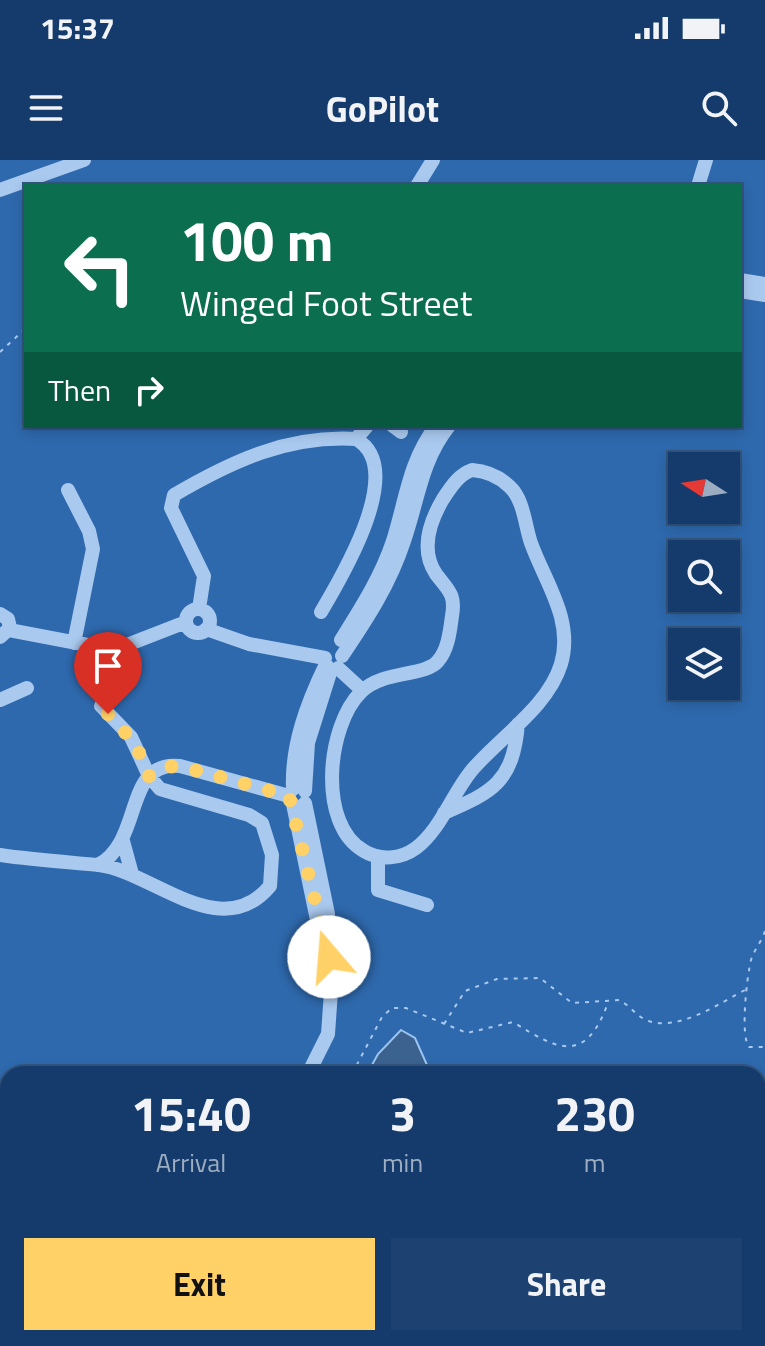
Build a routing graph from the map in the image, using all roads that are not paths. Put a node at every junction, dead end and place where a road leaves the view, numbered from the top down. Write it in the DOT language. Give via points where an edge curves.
graph roads {
  1 [pos="84,160"];
  2 [pos="706,160"];
  3 [pos="431,161"];
  4 [pos="418,184"];
  5 [pos="699,184"];
  6 [pos="0,190"];
  7 [pos="742,280"];
  8 [pos="765,284"];
  9 [pos="742,291"];
  10 [pos="765,295"];
  11 [pos="365,428"];
  12 [pos="435,428"];
  13 [pos="448,428"];
  14 [pos="356,439"];
  15 [pos="68,490"];
  16 [pos="199,609"];
  17 [pos="321,612"];
  18 [pos="0,614"];
  19 [pos="186,622"];
  20 [pos="206,629"];
  21 [pos="5,634"];
  22 [pos="74,643"];
  23 [pos="333,661"];
  24 [pos="27,688"];
  25 [pos="362,690"];
  26 [pos="0,700"];
  27 [pos="101,706"];
  28 [pos="518,724"];
  29 [pos="149,776"];
  30 [pos="297,796"];
  31 [pos="444,813"];
  32 [pos="123,841"];
  33 [pos="0,855"];
  34 [pos="378,857"];
  35 [pos="98,865"];
  36 [pos="132,874"];
  37 [pos="427,905"];
  38 [pos="312,1066"];
  1 -- 6 [label="street"];
  2 -- 5 [label="street"];
  3 -- 4 [label="street"];
  7 -- 8 [label="street"];
  9 -- 10 [label="street"];
  11 -- 14 [label="street"];
  12 -- 23 [label="street" via="417,453 378,578"];
  13 -- 23 [label="street" via="427,459 387,586"];
  14 -- 16 [label="street" via="271,448 174,495 171,508 204,576"];
  14 -- 17 [label="street" via="368,449 373,465 369,515 360,545"];
  15 -- 22 [label="street" via="93,549"];
  16 -- 19 [label="street" via="189,612"];
  16 -- 20 [label="street" via="208,614"];
  18 -- 21 [label="street" via="8,619"];
  19 -- 20 [label="street" via="196,632"];
  19 -- 22 [label="street" via="117,650"];
  20 -- 23 [label="street" via="249,644"];
  21 -- 22 [label="street"];
  23 -- 25 [label="street"];
  23 -- 30 [label="street"];
  24 -- 26 [label="street"];
  25 -- 28 [label="street" via="394,674 431,668 443,653 453,599 432,566 431,523 454,482 480,471 515,493 563,628 560,668"];
  25 -- 34 [label="street" via="338,737 332,789 351,839"];
  27 -- 29 [label="street" via="131,737"];
  28 -- 31 [label="street" via="473,769"];
  28 -- 31 [label="street" via="508,768 497,786"];
  29 -- 30 [label="street" via="162,767 180,766"];
  29 -- 32 [label="street"];
  29 -- 36 [label="street" via="169,793 260,820 271,845 273,878 259,896 216,908 177,898"];
  30 -- 38 [label="street" via="328,914 332,1014"];
  31 -- 34 [label="street" via="412,850"];
  32 -- 35 [label="street"];
  32 -- 36 [label="street"];
  33 -- 35 [label="street"];
  34 -- 37 [label="street" via="378,890"];
  35 -- 36 [label="street"];
}
